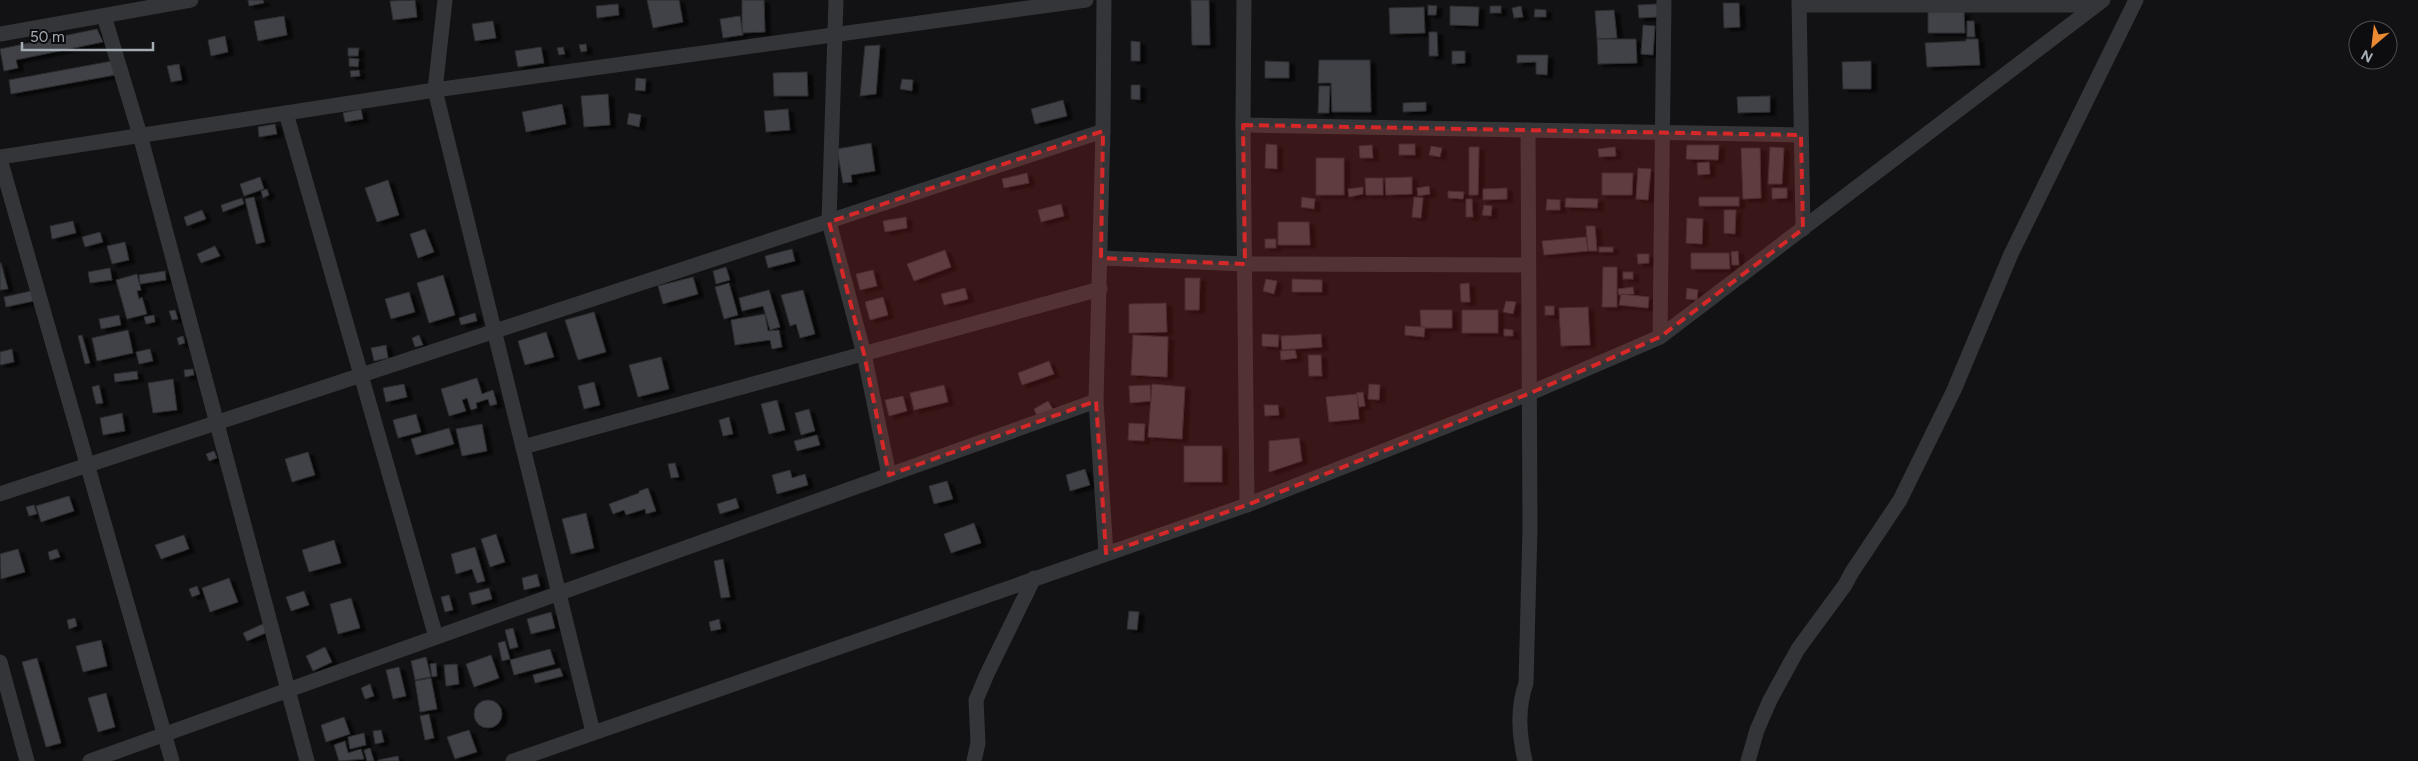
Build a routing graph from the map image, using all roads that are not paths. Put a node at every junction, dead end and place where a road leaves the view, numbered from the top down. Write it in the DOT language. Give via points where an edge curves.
graph roads {
  1 [pos="191,0"];
  2 [pos="445,0"];
  3 [pos="836,0"];
  4 [pos="1086,0"];
  5 [pos="1104,0"];
  6 [pos="1244,0"];
  7 [pos="1664,0"];
  8 [pos="2136,0"];
  9 [pos="1799,2"];
  10 [pos="2099,3"];
  11 [pos="104,16"];
  12 [pos="0,34"];
  13 [pos="836,34"];
  14 [pos="435,90"];
  15 [pos="286,113"];
  16 [pos="1243,125"];
  17 [pos="1528,130"];
  18 [pos="1103,132"];
  19 [pos="1663,132"];
  20 [pos="140,135"];
  21 [pos="1801,136"];
  22 [pos="0,158"];
  23 [pos="829,222"];
  24 [pos="1803,229"];
  25 [pos="1101,258"];
  26 [pos="1245,264"];
  27 [pos="1528,265"];
  28 [pos="1100,289"];
  29 [pos="495,332"];
  30 [pos="1660,338"];
  31 [pos="864,354"];
  32 [pos="362,376"];
  33 [pos="1528,394"];
  34 [pos="1096,401"];
  35 [pos="218,423"];
  36 [pos="523,447"];
  37 [pos="87,466"];
  38 [pos="889,475"];
  39 [pos="0,494"];
  40 [pos="1247,505"];
  41 [pos="1106,553"];
  42 [pos="1034,578"];
  43 [pos="559,593"];
  44 [pos="436,637"];
  45 [pos="0,662"];
  46 [pos="287,691"];
  47 [pos="593,732"];
  48 [pos="164,735"];
  49 [pos="27,761"];
  50 [pos="90,761"];
  51 [pos="172,761"];
  52 [pos="306,761"];
  53 [pos="513,761"];
  54 [pos="974,761"];
  55 [pos="1525,761"];
  56 [pos="1748,761"];
  1 -- 11 [label="street"];
  2 -- 14 [label="street"];
  3 -- 13 [label="street"];
  4 -- 13 [label="street"];
  5 -- 18 [label="street"];
  6 -- 16 [label="street"];
  7 -- 19 [label="street"];
  8 -- 56 [label="street" via="2011,254 1954,390 1900,500 1846,585 1798,649 1770,700"];
  9 -- 10 [label="street"];
  9 -- 21 [label="street"];
  10 -- 24 [label="street"];
  11 -- 12 [label="street"];
  11 -- 20 [label="street"];
  13 -- 14 [label="street"];
  13 -- 23 [label="street"];
  14 -- 15 [label="street"];
  14 -- 29 [label="street"];
  15 -- 20 [label="street"];
  15 -- 32 [label="street"];
  16 -- 17 [label="street"];
  16 -- 26 [label="street"];
  17 -- 19 [label="street"];
  17 -- 27 [label="street"];
  18 -- 23 [label="street"];
  18 -- 25 [label="street"];
  19 -- 21 [label="street"];
  19 -- 30 [label="street"];
  20 -- 22 [label="street"];
  20 -- 35 [label="street"];
  21 -- 24 [label="street"];
  22 -- 37 [label="street"];
  23 -- 29 [label="street"];
  23 -- 31 [label="street"];
  24 -- 30 [label="street"];
  25 -- 26 [label="street"];
  25 -- 28 [label="street"];
  26 -- 27 [label="street"];
  26 -- 40 [label="street"];
  27 -- 33 [label="street"];
  28 -- 31 [label="street"];
  28 -- 34 [label="street"];
  29 -- 32 [label="street"];
  29 -- 36 [label="street"];
  30 -- 33 [label="street"];
  31 -- 36 [label="street"];
  31 -- 38 [label="street"];
  32 -- 35 [label="street"];
  32 -- 44 [label="street"];
  33 -- 40 [label="street"];
  33 -- 55 [label="street" via="1528,628 1526,683 1520,700 1519,726"];
  34 -- 38 [label="street"];
  34 -- 41 [label="street"];
  35 -- 37 [label="street"];
  35 -- 46 [label="street"];
  36 -- 43 [label="street"];
  37 -- 39 [label="street"];
  37 -- 48 [label="street"];
  38 -- 43 [label="street"];
  40 -- 41 [label="street"];
  41 -- 42 [label="street"];
  42 -- 47 [label="street"];
  42 -- 54 [label="street" via="976,700 978,743"];
  43 -- 44 [label="street"];
  43 -- 47 [label="street"];
  44 -- 46 [label="street"];
  45 -- 49 [label="street"];
  46 -- 48 [label="street"];
  46 -- 52 [label="street"];
  47 -- 53 [label="street"];
  48 -- 50 [label="street"];
  48 -- 51 [label="street"];
}
